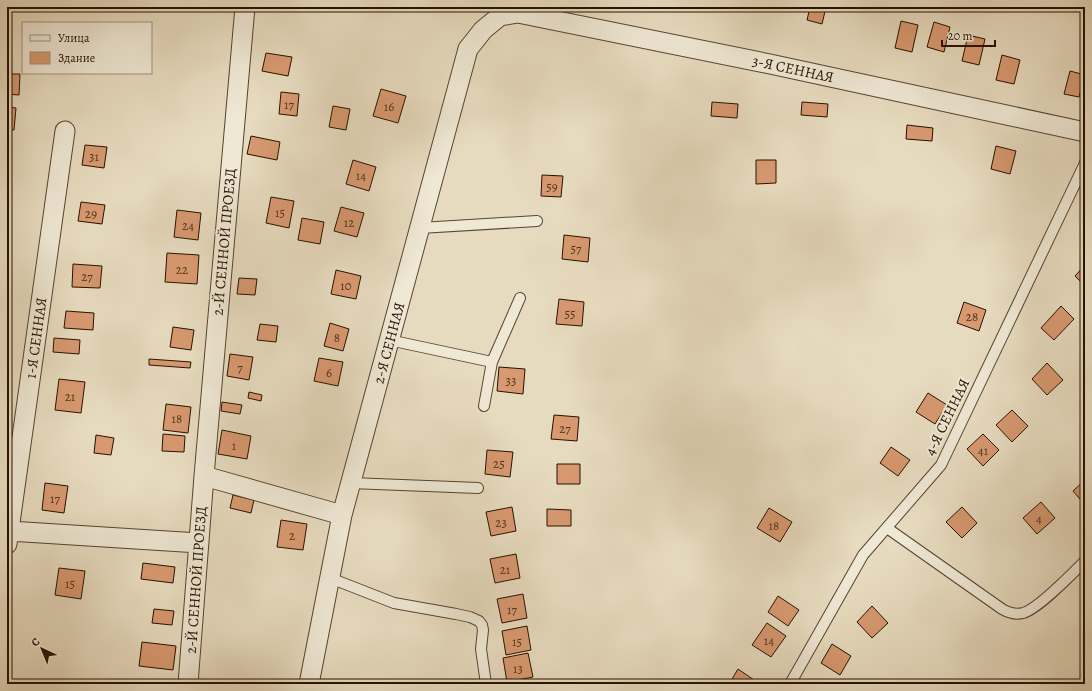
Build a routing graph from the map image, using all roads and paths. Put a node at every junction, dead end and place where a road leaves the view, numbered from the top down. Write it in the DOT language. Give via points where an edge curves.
graph roads {
  1 [pos="245,7"];
  2 [pos="501,12"];
  3 [pos="65,131"];
  4 [pos="1085,132"];
  5 [pos="1085,164"];
  6 [pos="537,221"];
  7 [pos="420,228"];
  8 [pos="520,298"];
  9 [pos="390,340"];
  10 [pos="492,362"];
  11 [pos="484,406"];
  12 [pos="204,476"];
  13 [pos="351,483"];
  14 [pos="478,488"];
  15 [pos="342,515"];
  16 [pos="887,528"];
  17 [pos="8,538"];
  18 [pos="199,543"];
  19 [pos="1085,561"];
  20 [pos="330,578"];
  21 [pos="188,684"];
  22 [pos="309,684"];
  23 [pos="486,684"];
  24 [pos="790,684"];
  1 -- 12 [label="street, 2-Й СЕННОЙ ПРОЕЗД"];
  2 -- 4 [label="street, 3-Я СЕННАЯ" via="526,14 778,65"];
  2 -- 7 [label="street, 2-Я СЕННАЯ" via="468,49"];
  3 -- 17 [label="street, 1-Я СЕННАЯ"];
  5 -- 16 [label="lane, 4-Я СЕННАЯ" via="941,465"];
  6 -- 7 [label="lane"];
  7 -- 9 [label="street, 2-Я СЕННАЯ"];
  8 -- 10 [label="lane"];
  9 -- 10 [label="lane"];
  9 -- 13 [label="street, 2-Я СЕННАЯ"];
  10 -- 11 [label="lane"];
  12 -- 15 [label="street"];
  12 -- 18 [label="street, 2-Й СЕННОЙ ПРОЕЗД"];
  13 -- 14 [label="lane"];
  13 -- 15 [label="street, 2-Я СЕННАЯ"];
  15 -- 20 [label="street, 2-Я СЕННАЯ"];
  16 -- 19 [label="lane" via="1012,614 1023,614 1038,605"];
  16 -- 24 [label="lane, 4-Я СЕННАЯ" via="863,555"];
  17 -- 18 [label="street"];
  18 -- 21 [label="street, 2-Й СЕННОЙ ПРОЕЗД"];
  20 -- 22 [label="street, 2-Я СЕННАЯ"];
  20 -- 23 [label="lane" via="394,603 456,614 479,621 483,630 481,649"];
}
